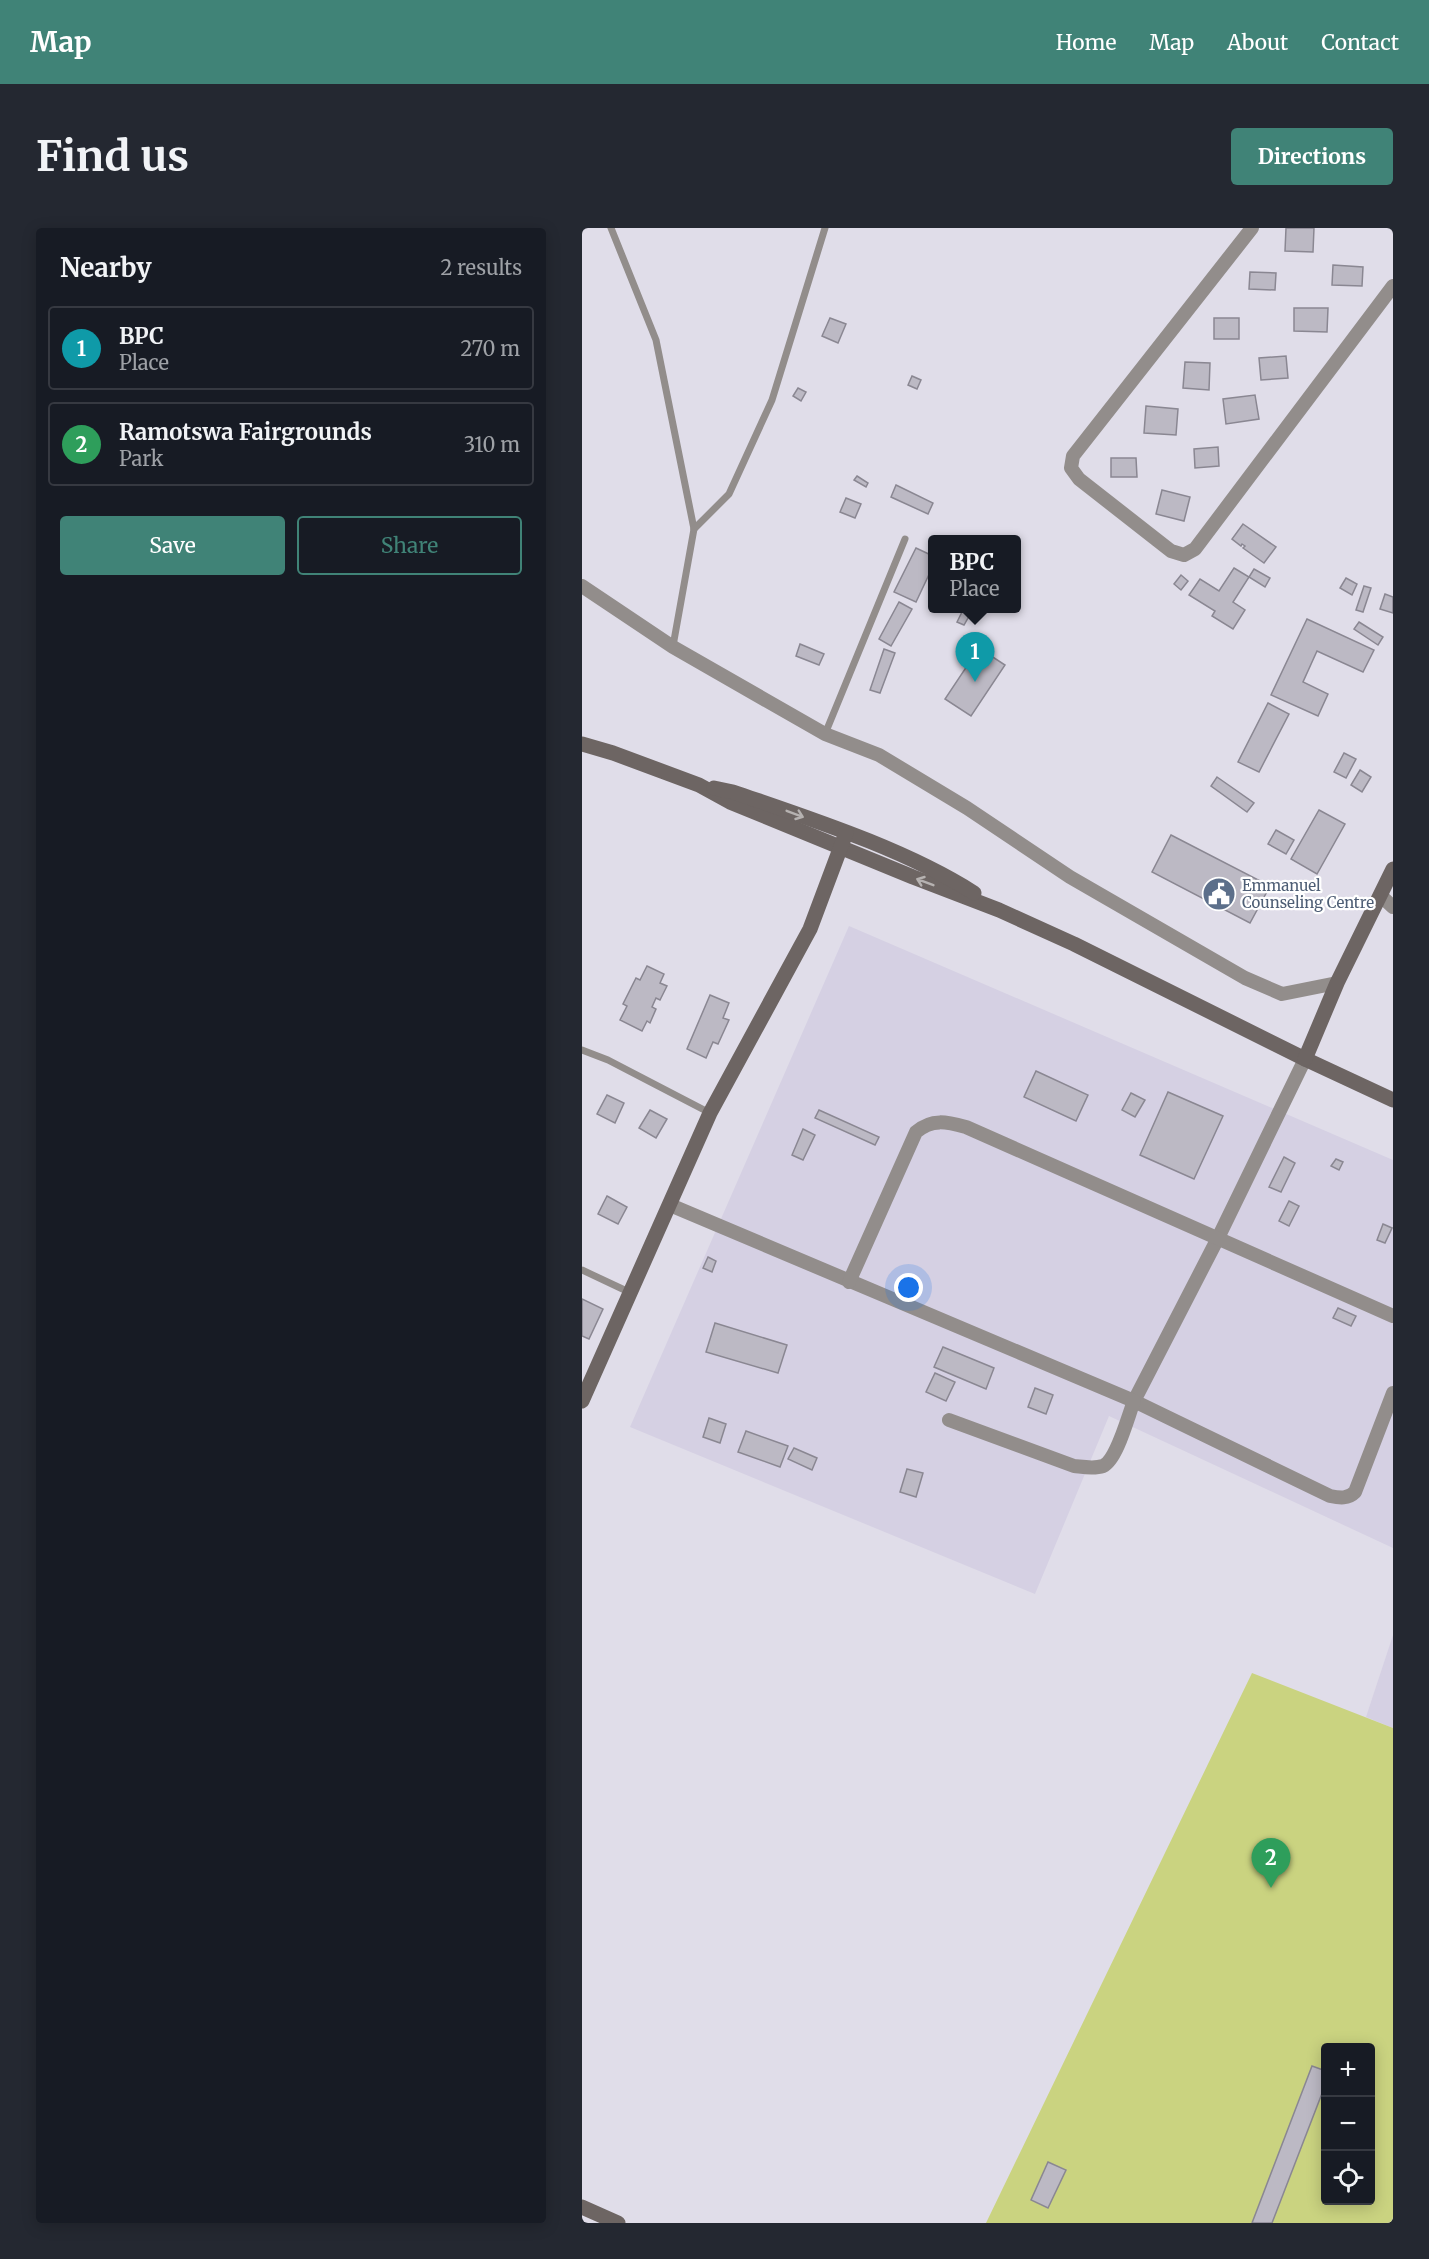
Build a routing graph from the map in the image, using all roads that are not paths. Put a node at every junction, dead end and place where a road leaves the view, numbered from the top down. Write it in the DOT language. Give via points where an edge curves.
graph roads {
  1 [pos="611,228"];
  2 [pos="825,228"];
  3 [pos="1252,228"];
  4 [pos="1393,286"];
  5 [pos="694,530"];
  6 [pos="905,539"];
  7 [pos="582,586"];
  8 [pos="673,647"];
  9 [pos="825,734"];
  10 [pos="582,744"];
  11 [pos="844,840"];
  12 [pos="1393,869"];
  13 [pos="1381,896"];
  14 [pos="1393,907"];
  15 [pos="1337,983"];
  16 [pos="582,1050"];
  17 [pos="1305,1059"];
  18 [pos="1393,1100"];
  19 [pos="710,1113"];
  20 [pos="670,1205"];
  21 [pos="1218,1238"];
  22 [pos="582,1270"];
  23 [pos="849,1282"];
  24 [pos="631,1293"];
  25 [pos="1393,1316"];
  26 [pos="1393,1393"];
  27 [pos="582,1401"];
  28 [pos="1134,1401"];
  29 [pos="949,1420"];
  30 [pos="582,2207"];
  31 [pos="618,2223"];
  1 -- 5 [label="lane" via="656,340"];
  2 -- 5 [label="lane" via="772,400 729,494"];
  3 -- 4 [label="street" via="1072,456 1071,468 1079,479 1171,551 1184,555 1195,549"];
  5 -- 8 [label="lane"];
  6 -- 9 [label="lane"];
  7 -- 8 [label="street"];
  8 -- 9 [label="street"];
  9 -- 15 [label="street" via="879,755 1070,877 1245,978 1282,994"];
  10 -- 11 [label="main road" via="699,785 730,802"];
  11 -- 17 [label="main road" via="919,864 999,910"];
  11 -- 19 [label="main road" via="810,929"];
  12 -- 13 [label="main road"];
  13 -- 14 [label="street"];
  13 -- 15 [label="main road"];
  15 -- 17 [label="main road"];
  16 -- 19 [label="lane"];
  17 -- 18 [label="main road"];
  17 -- 21 [label="street"];
  19 -- 20 [label="main road"];
  20 -- 23 [label="street"];
  20 -- 24 [label="main road"];
  21 -- 23 [label="street" via="966,1127 936,1121 916,1131"];
  21 -- 25 [label="street"];
  21 -- 28 [label="street"];
  22 -- 24 [label="lane"];
  23 -- 28 [label="street"];
  24 -- 27 [label="main road"];
  26 -- 28 [label="street" via="1355,1492 1340,1498"];
  28 -- 29 [label="street" via="1114,1454 1106,1465 1094,1468 1074,1466"];
  30 -- 31 [label="main road"];
}
